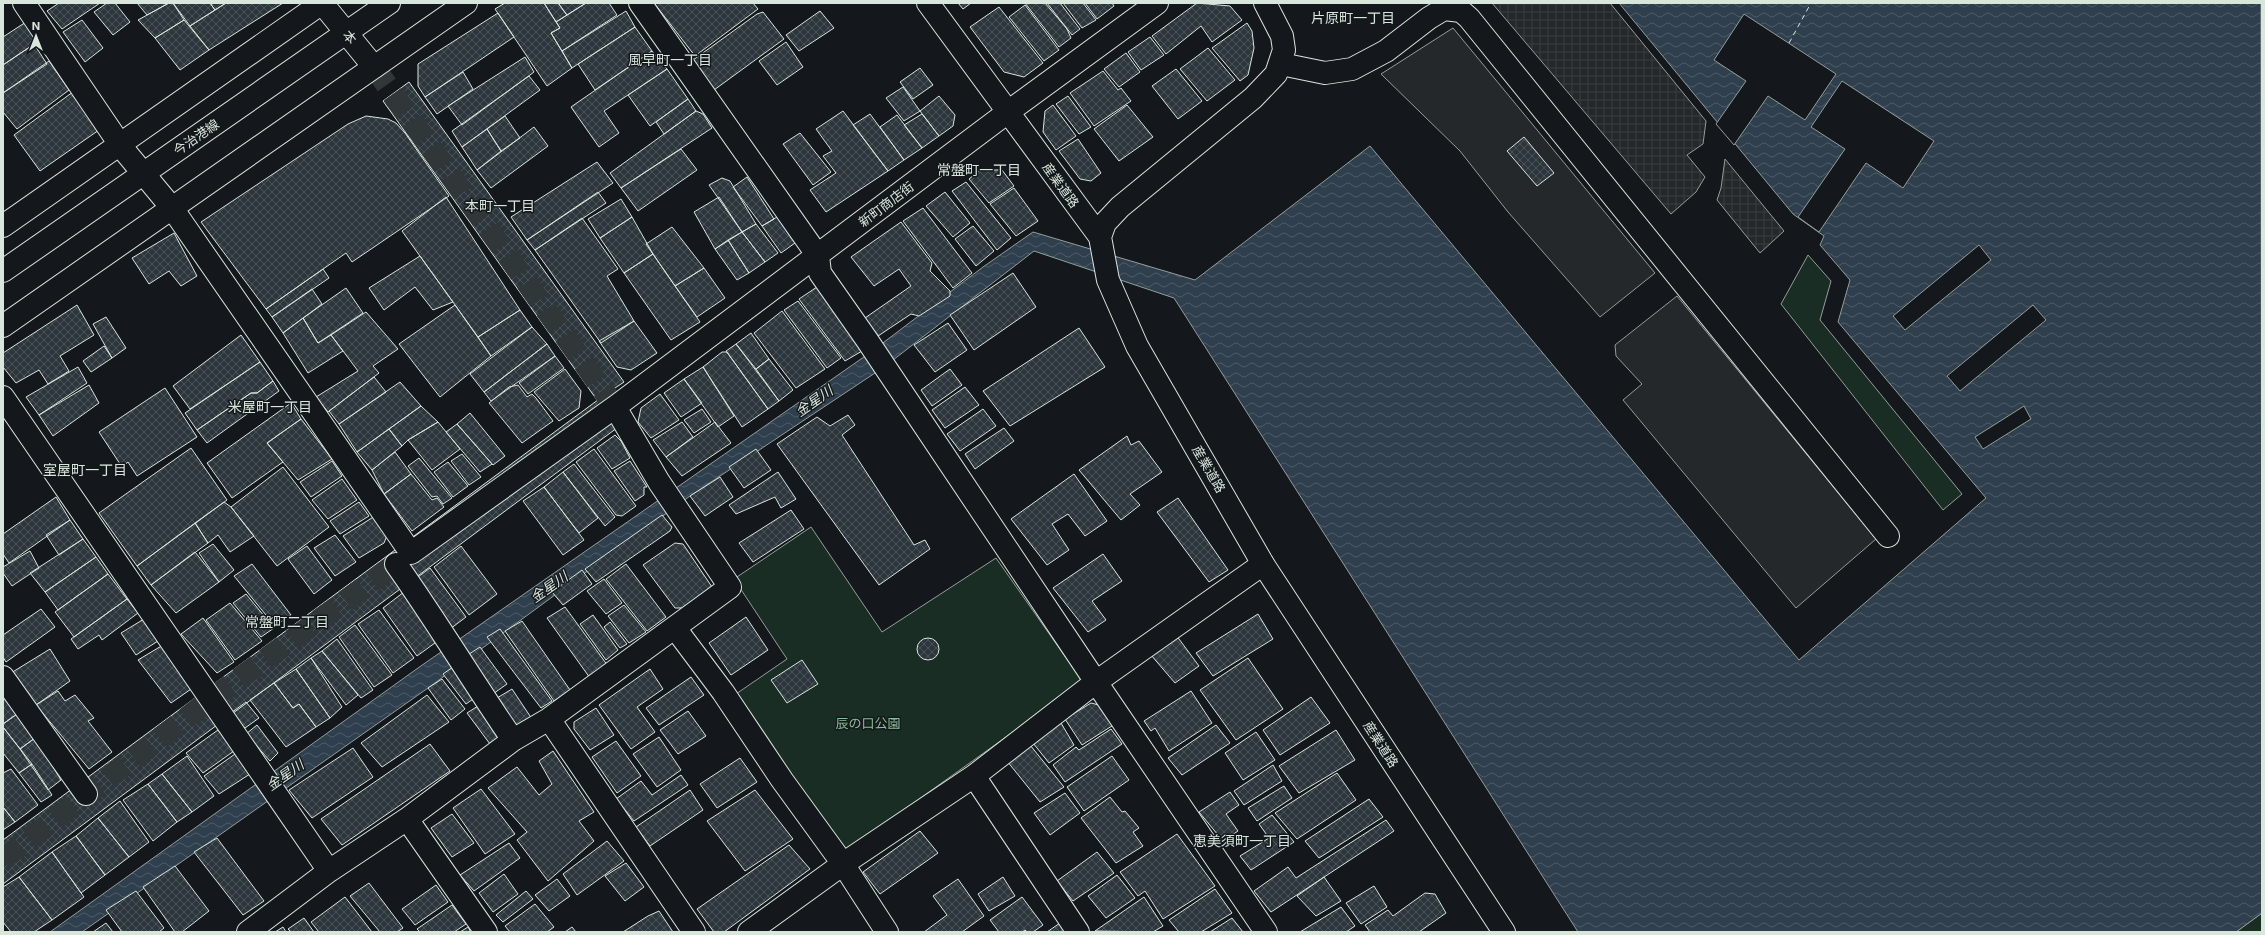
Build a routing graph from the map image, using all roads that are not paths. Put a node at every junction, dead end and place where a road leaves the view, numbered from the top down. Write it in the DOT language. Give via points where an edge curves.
graph roads {
  1 [pos="24,3"];
  2 [pos="389,3"];
  3 [pos="466,3"];
  4 [pos="640,3"];
  5 [pos="928,3"];
  6 [pos="1157,3"];
  7 [pos="1265,3"];
  8 [pos="324,5"];
  9 [pos="346,33"];
  10 [pos="1281,64"];
  11 [pos="374,67"];
  12 [pos="1008,112"];
  13 [pos="120,144"];
  14 [pos="144,173"];
  15 [pos="172,208"];
  16 [pos="3,226"];
  17 [pos="1100,237"];
  18 [pos="818,256"];
  19 [pos="3,271"];
  20 [pos="3,326"];
  21 [pos="3,397"];
  22 [pos="615,407"];
  23 [pos="1888,536"];
  24 [pos="404,558"];
  25 [pos="1263,564"];
  26 [pos="675,628"];
  27 [pos="3,677"];
  28 [pos="1096,682"];
  29 [pos="549,719"];
  30 [pos="514,740"];
  31 [pos="974,776"];
  32 [pos="86,794"];
  33 [pos="408,819"];
  34 [pos="843,864"];
  35 [pos="329,871"];
  36 [pos="248,932"];
  37 [pos="486,932"];
  38 [pos="694,932"];
  39 [pos="749,932"];
  40 [pos="887,932"];
  41 [pos="1078,932"];
  42 [pos="1266,932"];
  43 [pos="1504,932"];
  1 -- 13 [label="street"];
  2 -- 9 [label="street, 今治港線"];
  3 -- 11 [label="street"];
  4 -- 18 [label="street"];
  5 -- 12 [label="street, 産業道路"];
  6 -- 12 [label="street, 新町商店街"];
  7 -- 10 [label="street" via="1282,36 1284,50"];
  8 -- 9 [label="street, 本"];
  8 -- 13 [label="street"];
  9 -- 11 [label="street, 本"];
  9 -- 14 [label="street, 今治港線"];
  10 -- 17 [label="street" via="1276,74 1253,98 1120,207 1105,223"];
  10 -- 23 [label="street" via="1325,73 1352,69 1386,51 1444,9 1461,11"];
  11 -- 15 [label="street"];
  12 -- 17 [label="street, 産業道路"];
  12 -- 18 [label="street, 新町商店街"];
  13 -- 14 [label="street"];
  13 -- 16 [label="street"];
  14 -- 15 [label="street"];
  14 -- 19 [label="street, 今治港線"];
  15 -- 20 [label="street"];
  15 -- 24 [label="street"];
  17 -- 25 [label="street, 産業道路" via="1108,280 1137,346"];
  18 -- 22 [label="street, 新町商店街"];
  18 -- 28 [label="street" via="820,273"];
  21 -- 35 [label="street"];
  22 -- 24 [label="street, 新町商店街"];
  22 -- 26 [label="street" via="659,482 730,587"];
  24 -- 30 [label="street" via="465,670"];
  25 -- 28 [label="street"];
  25 -- 43 [label="street, 産業道路"];
  26 -- 29 [label="street"];
  26 -- 34 [label="street"];
  27 -- 32 [label="street"];
  28 -- 31 [label="street"];
  28 -- 42 [label="street"];
  29 -- 30 [label="street"];
  29 -- 38 [label="street"];
  30 -- 33 [label="street"];
  31 -- 34 [label="street"];
  31 -- 41 [label="street"];
  33 -- 35 [label="street"];
  33 -- 37 [label="street"];
  34 -- 39 [label="street"];
  34 -- 40 [label="street"];
  35 -- 36 [label="street"];
}
